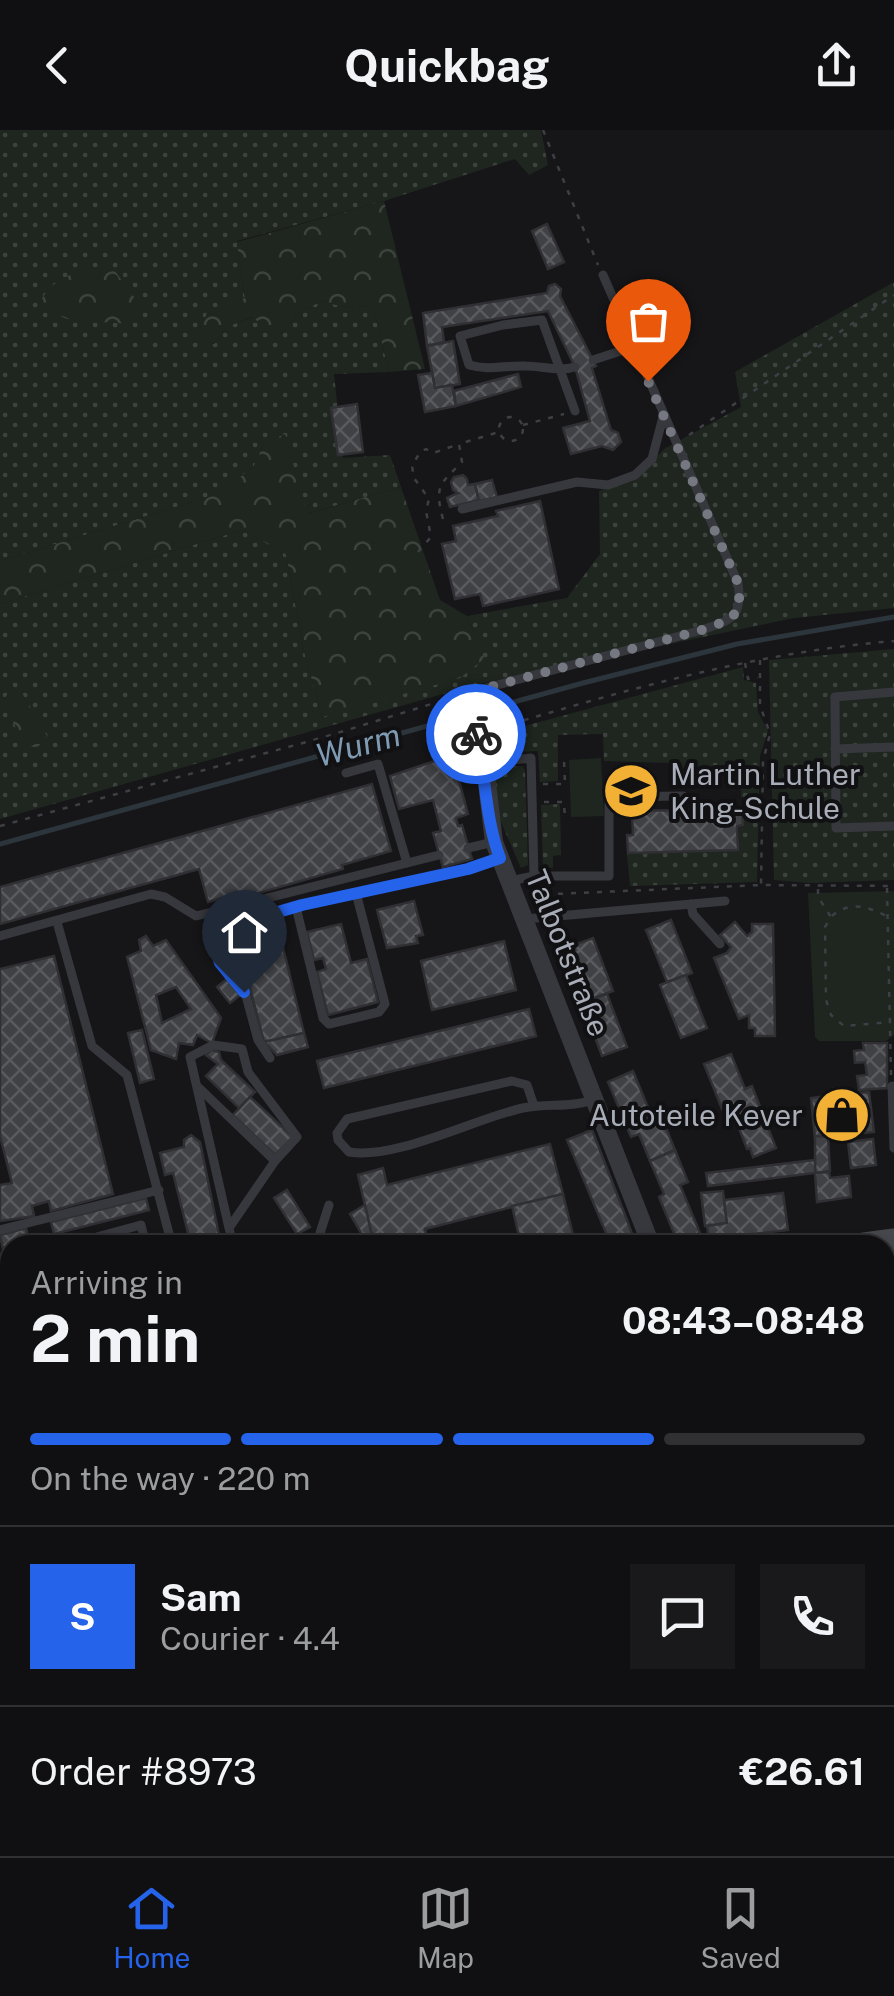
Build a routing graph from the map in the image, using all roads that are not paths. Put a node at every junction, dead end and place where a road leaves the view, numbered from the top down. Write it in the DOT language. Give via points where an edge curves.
graph roads {
  1 [pos="602,276"];
  2 [pos="633,347"];
  3 [pos="593,360"];
  4 [pos="575,366"];
  5 [pos="561,370"];
  6 [pos="574,411"];
  7 [pos="664,415"];
  8 [pos="462,509"];
  9 [pos="894,692"];
  10 [pos="894,747"];
  11 [pos="835,749"];
  12 [pos="485,769"];
  13 [pos="346,773"];
  14 [pos="683,796"];
  15 [pos="894,826"];
  16 [pos="468,848"];
  17 [pos="497,850"];
  18 [pos="439,855"];
  19 [pos="407,863"];
  20 [pos="534,876"];
  21 [pos="513,888"];
  22 [pos="356,893"];
  23 [pos="725,901"];
  24 [pos="691,904"];
  25 [pos="296,907"];
  26 [pos="525,919"];
  27 [pos="56,922"];
  28 [pos="0,936"];
  29 [pos="720,944"];
  30 [pos="270,1058"];
  31 [pos="197,1086"];
  32 [pos="892,1086"];
  33 [pos="596,1099"];
  34 [pos="534,1106"];
  35 [pos="894,1148"];
  36 [pos="274,1162"];
  37 [pos="159,1190"];
  38 [pos="328,1205"];
  39 [pos="229,1228"];
  40 [pos="0,1230"];
  41 [pos="104,1235"];
  42 [pos="144,1235"];
  43 [pos="170,1235"];
  44 [pos="231,1235"];
  45 [pos="321,1235"];
  46 [pos="648,1235"];
  1 -- 2 [label="lane"];
  2 -- 3 [label="lane"];
  2 -- 7 [label="lane"];
  4 -- 5 [label="lane"];
  5 -- 5 [label="lane" via="468,365 460,336 542,320"];
  5 -- 6 [label="lane"];
  7 -- 8 [label="lane" via="652,460 636,475"];
  7 -- 12 [label="lane, Talbotstraße" via="738,583 740,607 734,617 702,630 465,696"];
  9 -- 11 [label="lane" via="835,697"];
  10 -- 11 [label="lane"];
  11 -- 15 [label="lane" via="836,828"];
  12 -- 17 [label="street, Talbotstraße"];
  12 -- 20 [label="lane" via="531,758"];
  13 -- 19 [label="lane" via="378,764"];
  14 -- 20 [label="lane" via="609,797 609,876"];
  16 -- 17 [label="lane"];
  17 -- 21 [label="street, Talbotstraße"];
  17 -- 22 [label="lane" via="468,869"];
  18 -- 19 [label="lane"];
  19 -- 27 [label="lane" via="196,916 150,894"];
  20 -- 21 [label="lane"];
  21 -- 26 [label="street, Talbotstraße"];
  22 -- 25 [label="lane"];
  22 -- 25 [label="lane" via="385,1004 360,1017 325,1024"];
  23 -- 24 [label="lane"];
  24 -- 26 [label="lane"];
  24 -- 29 [label="lane" via="692,914"];
  25 -- 30 [label="lane" via="210,932"];
  26 -- 33 [label="street, Talbotstraße"];
  27 -- 28 [label="lane"];
  27 -- 37 [label="lane" via="92,1046 127,1075"];
  31 -- 36 [label="lane"];
  31 -- 36 [label="lane" via="190,1058 213,1045 242,1049 248,1072 297,1137"];
  31 -- 39 [label="lane"];
  32 -- 35 [label="lane"];
  33 -- 34 [label="lane"];
  33 -- 46 [label="street, Talbotstraße"];
  34 -- 34 [label="lane" via="375,1151 348,1152 338,1140 348,1118 512,1080 527,1085"];
  36 -- 39 [label="lane"];
  37 -- 40 [label="lane"];
  37 -- 43 [label="lane"];
  38 -- 45 [label="lane"];
  39 -- 44 [label="lane"];
  41 -- 42 [label="lane" via="141,1225"];
}
